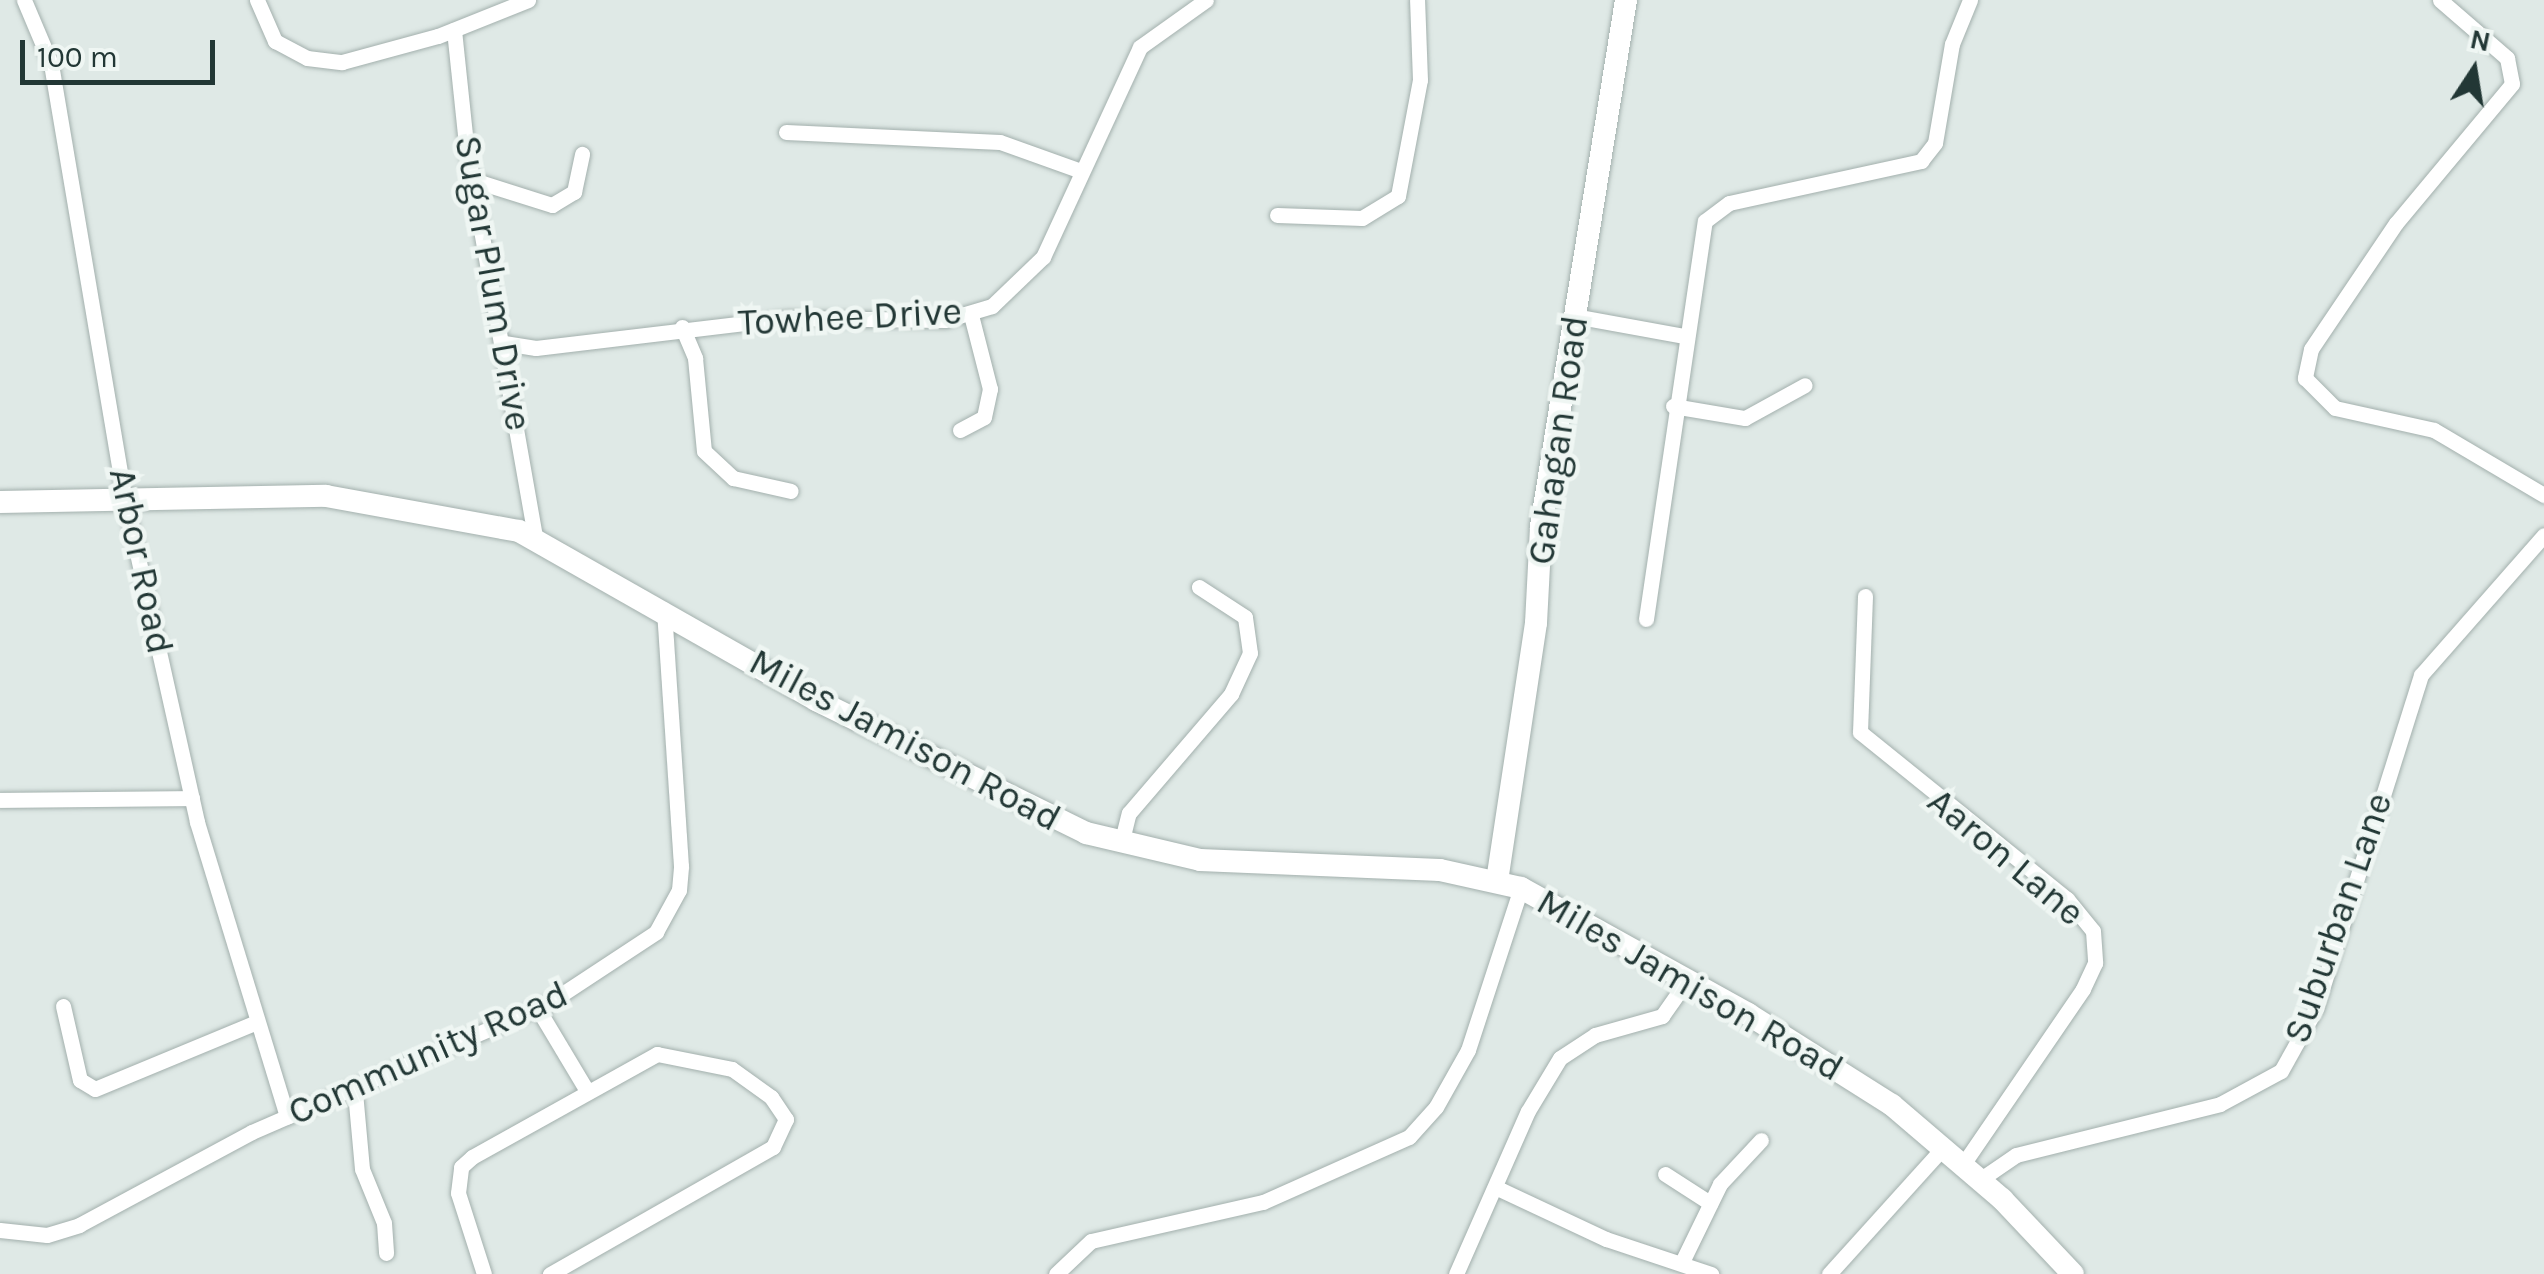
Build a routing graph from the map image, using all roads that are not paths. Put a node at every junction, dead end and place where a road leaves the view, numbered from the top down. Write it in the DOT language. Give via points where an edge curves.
graph roads {
  1 [pos="24,0"];
  2 [pos="257,0"];
  3 [pos="528,0"];
  4 [pos="1206,0"];
  5 [pos="1417,0"];
  6 [pos="1626,0"];
  7 [pos="1970,0"];
  8 [pos="2440,0"];
  9 [pos="454,30"];
  10 [pos="786,132"];
  11 [pos="582,154"];
  12 [pos="1081,170"];
  13 [pos="476,181"];
  14 [pos="1278,215"];
  15 [pos="971,315"];
  16 [pos="1574,316"];
  17 [pos="682,327"];
  18 [pos="1684,336"];
  19 [pos="504,343"];
  20 [pos="1804,385"];
  21 [pos="1673,406"];
  22 [pos="960,430"];
  23 [pos="791,491"];
  24 [pos="2544,495"];
  25 [pos="127,499"];
  26 [pos="0,502"];
  27 [pos="2544,535"];
  28 [pos="535,537"];
  29 [pos="1198,587"];
  30 [pos="1864,596"];
  31 [pos="664,609"];
  32 [pos="1646,619"];
  33 [pos="192,798"];
  34 [pos="0,800"];
  35 [pos="1121,844"];
  36 [pos="1497,881"];
  37 [pos="1521,888"];
  38 [pos="1688,980"];
  39 [pos="63,1006"];
  40 [pos="538,1008"];
  41 [pos="257,1022"];
  42 [pos="586,1091"];
  43 [pos="355,1092"];
  44 [pos="287,1117"];
  45 [pos="1761,1140"];
  46 [pos="1944,1148"];
  47 [pos="1963,1164"];
  48 [pos="1665,1174"];
  49 [pos="1981,1179"];
  50 [pos="1494,1187"];
  51 [pos="1710,1202"];
  52 [pos="0,1230"];
  53 [pos="386,1253"];
  54 [pos="1682,1262"];
  55 [pos="484,1274"];
  56 [pos="550,1274"];
  57 [pos="1056,1274"];
  58 [pos="1456,1274"];
  59 [pos="1711,1274"];
  60 [pos="1830,1274"];
  61 [pos="2073,1274"];
  1 -- 25 [label="street, Arbor Road" via="52,64"];
  2 -- 9 [label="street" via="275,41 325,62 362,60"];
  3 -- 9 [label="street"];
  4 -- 12 [label="street, Towhee Drive" via="1140,47"];
  5 -- 14 [label="street" via="1420,80 1398,196 1362,218"];
  6 -- 16 [label="main road, Gahagan Road"];
  7 -- 18 [label="street" via="1952,44 1930,153 1898,172 1720,206 1702,229"];
  8 -- 24 [label="street" via="2507,58 2512,84 2396,223 2311,349 2305,378 2335,408 2434,430"];
  9 -- 13 [label="street, Sugar Plum Drive"];
  10 -- 12 [label="street" via="1000,142"];
  11 -- 13 [label="street" via="574,192 552,205"];
  12 -- 15 [label="street, Towhee Drive" via="1037,266 1007,297"];
  13 -- 19 [label="street, Sugar Plum Drive"];
  15 -- 17 [label="street, Towhee Drive"];
  15 -- 22 [label="street" via="990,389 984,416"];
  16 -- 18 [label="street"];
  16 -- 36 [label="main road, Gahagan Road"];
  17 -- 19 [label="street, Towhee Drive" via="536,348"];
  17 -- 23 [label="street" via="696,358 704,450 722,473"];
  18 -- 21 [label="street"];
  19 -- 28 [label="street, Sugar Plum Drive"];
  20 -- 21 [label="street" via="1745,418"];
  21 -- 32 [label="street"];
  25 -- 26 [label="main road, Miles Jamison Road"];
  25 -- 28 [label="main road, Miles Jamison Road" via="342,497"];
  25 -- 33 [label="street, Arbor Road"];
  27 -- 49 [label="street, Suburban Lane" via="2421,674 2316,1008 2282,1071 2220,1104 2016,1155"];
  28 -- 31 [label="main road, Miles Jamison Road"];
  29 -- 35 [label="street" via="1245,617 1250,653 1231,694 1129,813"];
  30 -- 47 [label="street, Aaron Lane" via="1860,732 2067,899 2094,931 2095,963 2083,989"];
  31 -- 35 [label="main road, Miles Jamison Road" via="946,768"];
  31 -- 40 [label="street, Community Road" via="680,766 679,890 647,940"];
  33 -- 34 [label="street"];
  33 -- 41 [label="street, Arbor Road"];
  35 -- 36 [label="main road, Miles Jamison Road" via="1238,865 1425,869"];
  36 -- 37 [label="main road, Miles Jamison Road"];
  37 -- 38 [label="main road, Miles Jamison Road"];
  37 -- 57 [label="street" via="1468,1050 1436,1108 1409,1137 1263,1202 1091,1241"];
  38 -- 46 [label="main road, Miles Jamison Road" via="1860,1084"];
  38 -- 50 [label="street" via="1662,1016 1595,1035 1560,1058"];
  39 -- 41 [label="street" via="80,1080 95,1088"];
  40 -- 42 [label="street"];
  40 -- 43 [label="street, Community Road"];
  41 -- 44 [label="street, Arbor Road"];
  42 -- 55 [label="street" via="461,1167 458,1193 469,1247"];
  42 -- 56 [label="street" via="672,1053 755,1079 786,1120 773,1147"];
  43 -- 44 [label="street, Community Road"];
  43 -- 53 [label="street" via="362,1169 384,1224"];
  44 -- 52 [label="street, Community Road" via="79,1225 47,1235"];
  45 -- 51 [label="street"];
  46 -- 47 [label="main road, Miles Jamison Road"];
  46 -- 60 [label="street"];
  47 -- 49 [label="main road, Miles Jamison Road"];
  48 -- 51 [label="street"];
  49 -- 61 [label="main road, Miles Jamison Road"];
  50 -- 54 [label="street" via="1606,1238"];
  50 -- 58 [label="street"];
  51 -- 54 [label="street"];
  54 -- 59 [label="street"];
}
